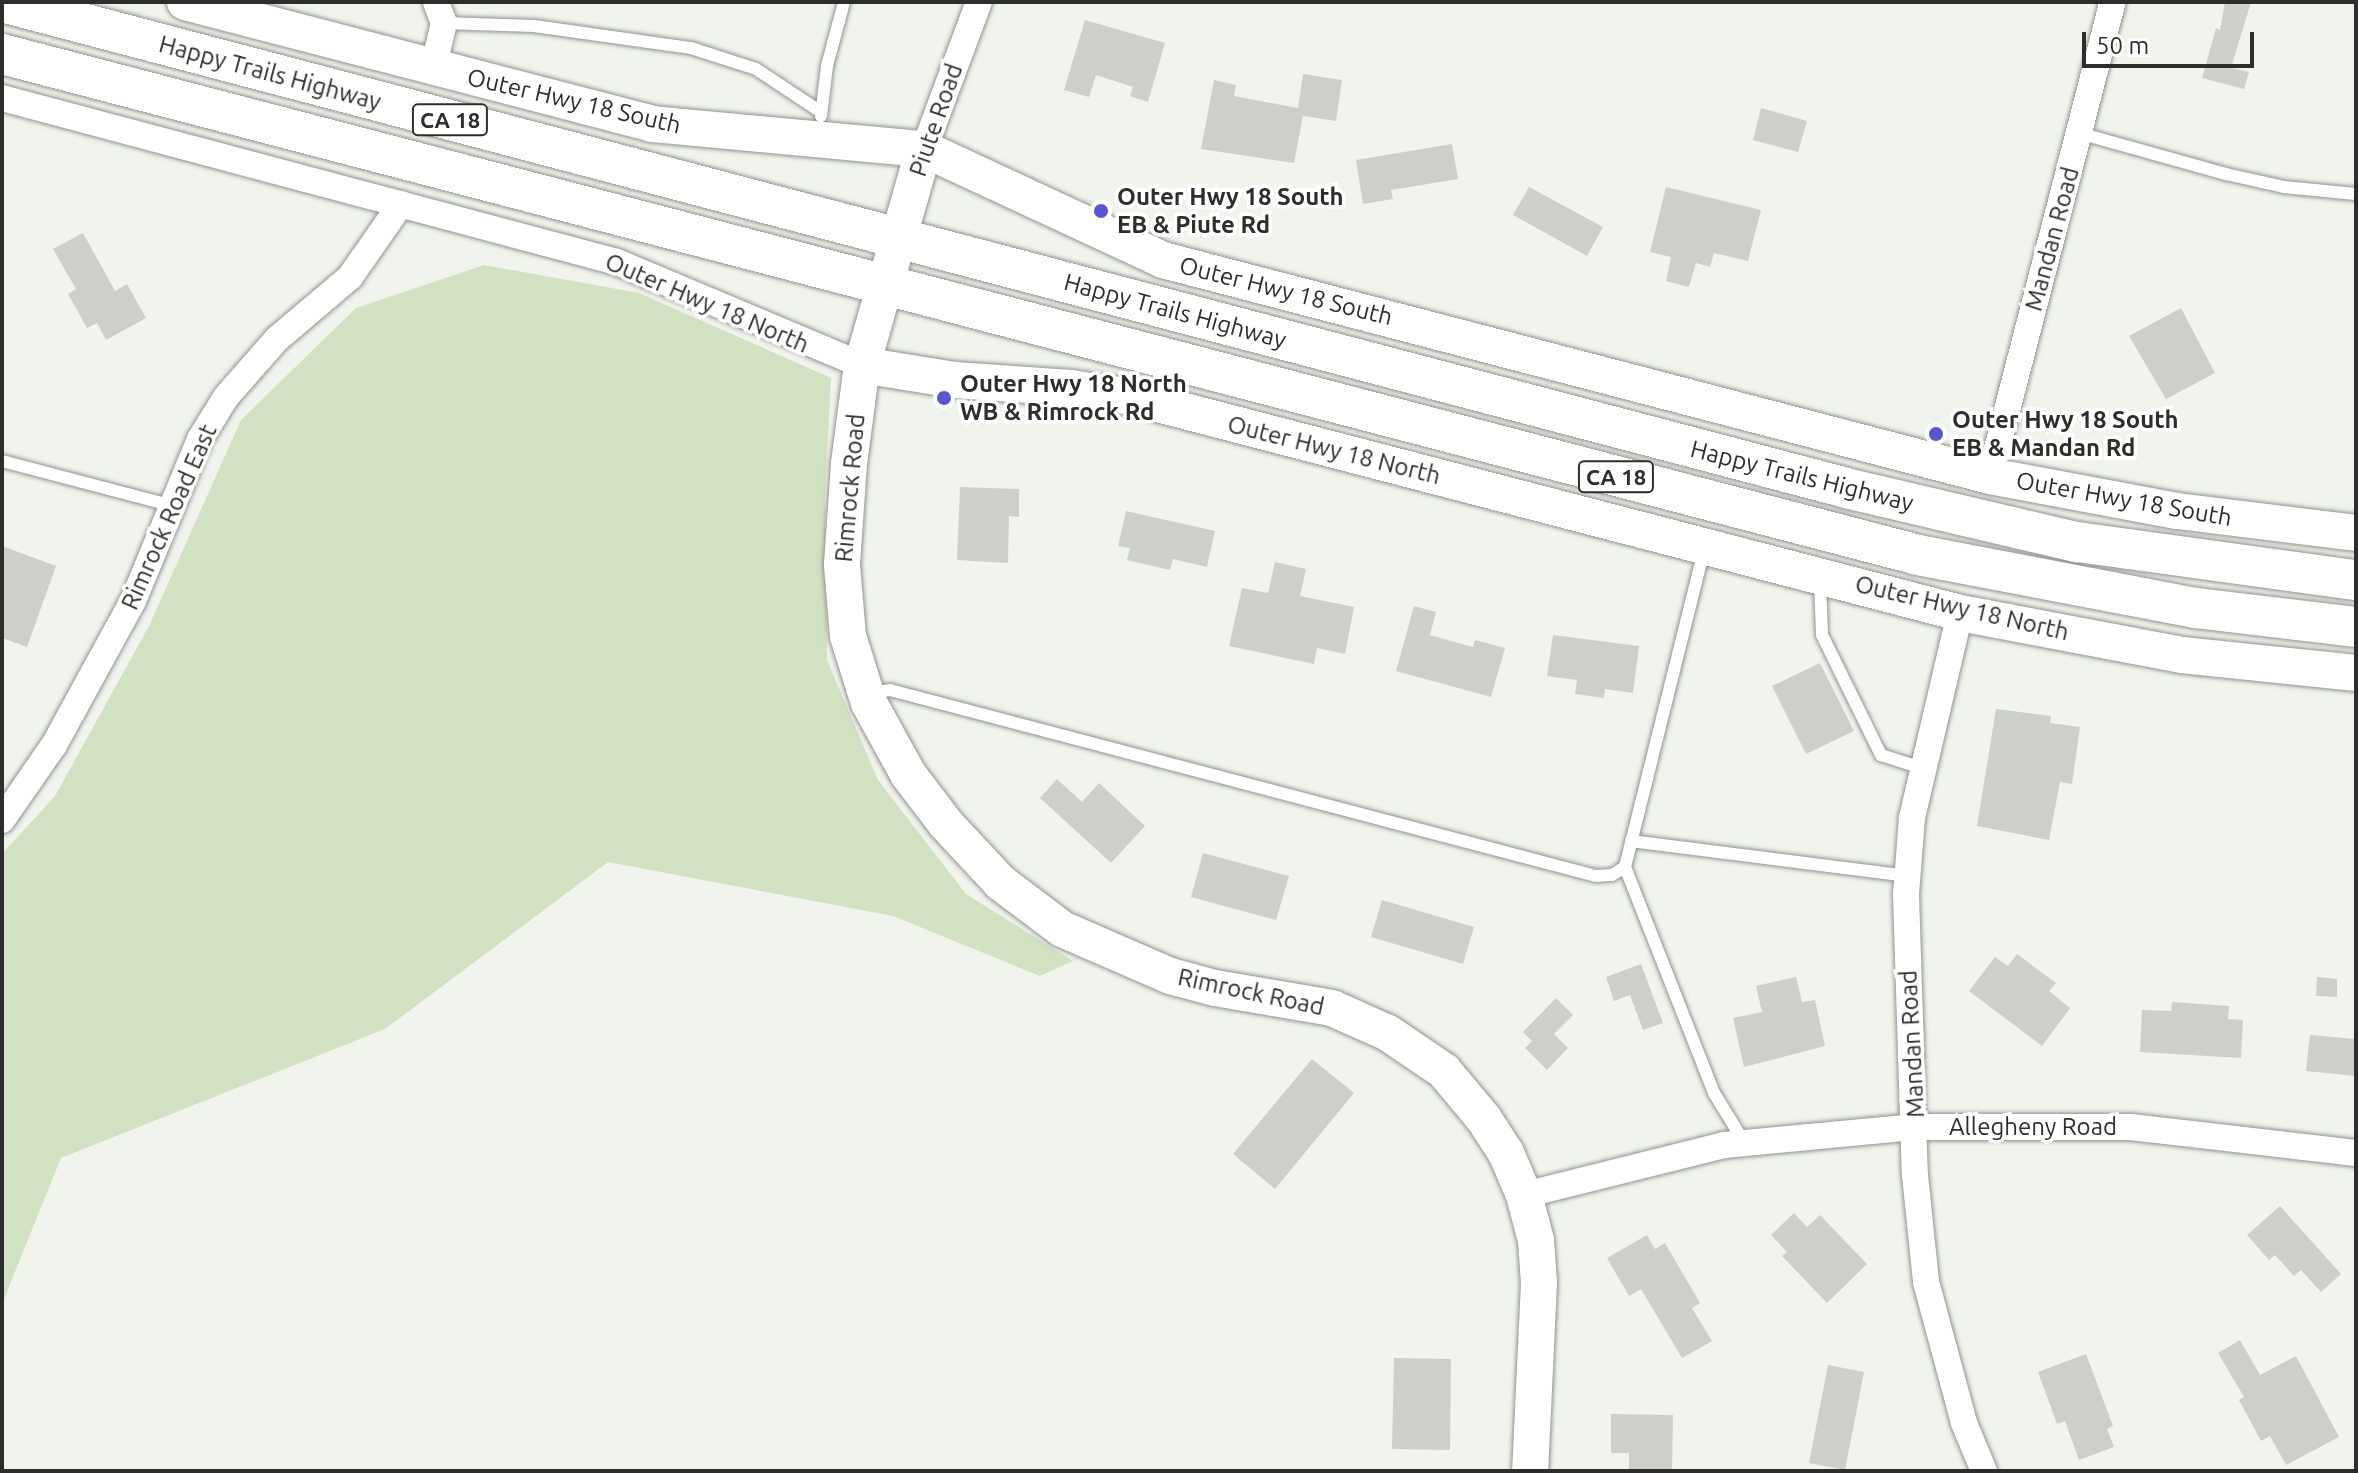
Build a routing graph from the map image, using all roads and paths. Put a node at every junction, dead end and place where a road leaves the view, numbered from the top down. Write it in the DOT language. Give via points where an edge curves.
graph roads {
  1 [pos="2,2"];
  2 [pos="185,2"];
  3 [pos="844,2"];
  4 [pos="979,2"];
  5 [pos="2113,2"];
  6 [pos="440,13"];
  7 [pos="2,54"];
  8 [pos="433,69"];
  9 [pos="2,98"];
  10 [pos="820,126"];
  11 [pos="2079,133"];
  12 [pos="924,149"];
  13 [pos="2356,194"];
  14 [pos="401,204"];
  15 [pos="898,239"];
  16 [pos="885,286"];
  17 [pos="862,365"];
  18 [pos="2,461"];
  19 [pos="1990,476"];
  20 [pos="173,506"];
  21 [pos="2356,533"];
  22 [pos="1705,546"];
  23 [pos="1820,575"];
  24 [pos="2356,580"];
  25 [pos="1960,613"];
  26 [pos="2356,627"];
  27 [pos="2356,673"];
  28 [pos="866,693"];
  29 [pos="1925,769"];
  30 [pos="5,813"];
  31 [pos="1631,841"];
  32 [pos="1625,867"];
  33 [pos="1908,876"];
  34 [pos="1916,1127"];
  35 [pos="1746,1144"];
  36 [pos="2356,1153"];
  37 [pos="1524,1195"];
  38 [pos="1530,1471"];
  39 [pos="1984,1471"];
  1 -- 15 [label="main road, Happy Trails Highway / CA 18"];
  2 -- 8 [label="street, Outer Hwy 18 South"];
  3 -- 10 [label="lane" via="827,66"];
  4 -- 12 [label="street, Piute Road"];
  5 -- 11 [label="street, Mandan Road"];
  6 -- 8 [label="street"];
  6 -- 10 [label="lane" via="691,48 756,69"];
  7 -- 16 [label="main road, Happy Trails Highway / CA 18"];
  8 -- 10 [label="street, Outer Hwy 18 South" via="652,124"];
  9 -- 14 [label="street, Outer Hwy 18 North"];
  10 -- 12 [label="street, Outer Hwy 18 South"];
  11 -- 13 [label="lane" via="2284,187"];
  11 -- 19 [label="street, Mandan Road"];
  12 -- 15 [label="street, Piute Road"];
  12 -- 19 [label="street, Outer Hwy 18 South" via="1163,260"];
  14 -- 17 [label="street, Outer Hwy 18 North" via="617,262"];
  14 -- 20 [label="street, Rimrock Road East" via="350,277 277,339 226,397 200,439"];
  15 -- 16 [label="street, Rimrock Road"];
  15 -- 24 [label="main road, Happy Trails Highway / CA 18" via="1892,499 2077,542"];
  16 -- 17 [label="street, Rimrock Road"];
  16 -- 26 [label="main road, Happy Trails Highway / CA 18" via="1918,555 2196,608"];
  17 -- 22 [label="street, Outer Hwy 18 North" via="1131,397"];
  17 -- 28 [label="street, Rimrock Road" via="842,565 848,636"];
  18 -- 20 [label="lane"];
  19 -- 21 [label="street, Outer Hwy 18 South" via="2177,511"];
  20 -- 30 [label="street, Rimrock Road East" via="133,601 54,745"];
  22 -- 23 [label="street, Outer Hwy 18 North"];
  22 -- 31 [label="lane"];
  23 -- 25 [label="street, Outer Hwy 18 North"];
  23 -- 29 [label="lane" via="1822,635 1881,755"];
  25 -- 27 [label="street, Outer Hwy 18 North" via="2182,655"];
  25 -- 29 [label="street, Mandan Road"];
  28 -- 32 [label="lane" via="890,690 1596,876"];
  28 -- 37 [label="street, Rimrock Road" via="908,774 946,824 1013,892 1062,929 1170,976 1332,1008 1388,1033 1444,1071 1491,1130"];
  29 -- 33 [label="street, Mandan Road" via="1912,818"];
  31 -- 32 [label="lane"];
  31 -- 33 [label="lane"];
  32 -- 35 [label="lane" via="1714,1093"];
  33 -- 34 [label="street, Mandan Road"];
  34 -- 35 [label="street, Allegheny Road"];
  34 -- 36 [label="street, Allegheny Road" via="2131,1127"];
  34 -- 39 [label="street, Mandan Road" via="1915,1175 1926,1282 1964,1423"];
  35 -- 37 [label="street, Allegheny Road"];
  37 -- 38 [label="street, Rimrock Road" via="1536,1240 1539,1283"];
}
